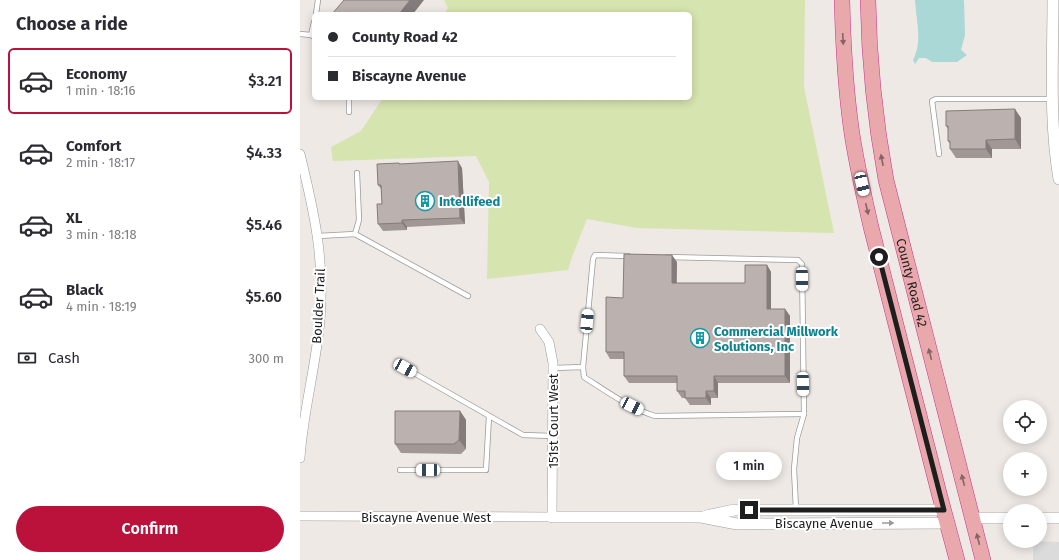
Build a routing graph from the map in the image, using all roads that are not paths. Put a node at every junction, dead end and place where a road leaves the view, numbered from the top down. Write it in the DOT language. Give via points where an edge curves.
graph roads {
  1 [pos="318,0"];
  2 [pos="842,0"];
  3 [pos="868,0"];
  4 [pos="1053,0"];
  5 [pos="316,12"];
  6 [pos="300,34"];
  7 [pos="312,36"];
  8 [pos="1053,99"];
  9 [pos="349,100"];
  10 [pos="349,112"];
  11 [pos="300,154"];
  12 [pos="939,154"];
  13 [pos="357,173"];
  14 [pos="1059,180"];
  15 [pos="355,234"];
  16 [pos="318,236"];
  17 [pos="634,256"];
  18 [pos="665,257"];
  19 [pos="468,296"];
  20 [pos="540,329"];
  21 [pos="583,367"];
  22 [pos="405,368"];
  23 [pos="553,368"];
  24 [pos="804,414"];
  25 [pos="489,416"];
  26 [pos="553,436"];
  27 [pos="300,458"];
  28 [pos="400,470"];
  29 [pos="796,510"];
  30 [pos="300,516"];
  31 [pos="946,516"];
  32 [pos="552,517"];
  33 [pos="701,517"];
  34 [pos="973,518"];
  35 [pos="1003,518"];
  36 [pos="1047,518"];
  37 [pos="1059,518"];
  38 [pos="958,560"];
  39 [pos="983,560"];
  1 -- 5 [label="lane"];
  2 -- 31 [label="highway, County Road 42, one-way" via="850,120 862,184"];
  34 -- 3 [label="highway, County Road 42, one-way" via="879,146 872,85"];
  4 -- 8 [label="street"];
  6 -- 7 [label="lane"];
  8 -- 12 [label="lane" via="936,99 932,101"];
  8 -- 14 [label="street" via="1054,146"];
  9 -- 10 [label="lane"];
  11 -- 16 [label="street, Boulder Trail"];
  13 -- 15 [label="lane" via="359,220"];
  15 -- 16 [label="lane"];
  15 -- 19 [label="lane"];
  16 -- 27 [label="street, Boulder Trail" via="321,277 320,319"];
  17 -- 21 [label="lane" via="595,255 593,259"];
  18 -- 24 [label="lane" via="798,260 802,264"];
  20 -- 23 [label="street, 151st Court West" via="548,342"];
  21 -- 23 [label="lane"];
  21 -- 24 [label="lane" via="584,377 619,399 655,416"];
  22 -- 25 [label="lane"];
  23 -- 26 [label="street, 151st Court West"];
  24 -- 29 [label="lane" via="795,454"];
  25 -- 26 [label="lane" via="523,435"];
  25 -- 28 [label="lane" via="486,470"];
  26 -- 32 [label="street, 151st Court West"];
  29 -- 31 [label="street, Biscayne Avenue"];
  29 -- 33 [label="street, Biscayne Avenue" via="734,510"];
  30 -- 32 [label="street, Biscayne Avenue West"];
  33 -- 31 [label="street, Biscayne Avenue, one-way" via="738,524"];
  31 -- 38 [label="highway, County Road 42"];
  32 -- 33 [label="street, Biscayne Avenue"];
  34 -- 35 [label="street"];
  39 -- 34 [label="highway, County Road 42, one-way"];
  36 -- 37 [label="street"];
}
